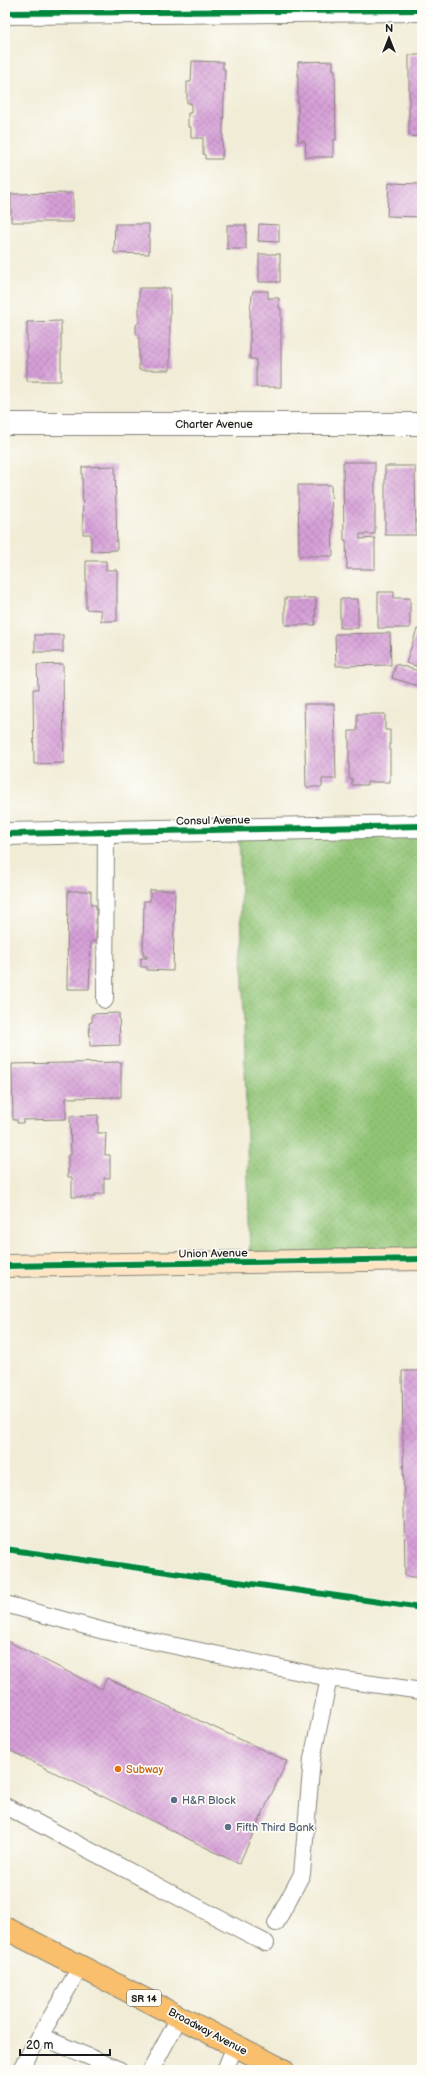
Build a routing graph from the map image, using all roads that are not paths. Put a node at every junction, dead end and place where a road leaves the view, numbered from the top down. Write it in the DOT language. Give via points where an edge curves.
graph roads {
  1 [pos="422,10"];
  2 [pos="5,13"];
  3 [pos="5,424"];
  4 [pos="422,424"];
  5 [pos="422,826"];
  6 [pos="106,832"];
  7 [pos="5,834"];
  8 [pos="105,1000"];
  9 [pos="422,1259"];
  10 [pos="5,1266"];
  11 [pos="5,1604"];
  12 [pos="329,1678"];
  13 [pos="422,1691"];
  14 [pos="5,1806"];
  15 [pos="276,1923"];
  16 [pos="5,1928"];
  17 [pos="266,1943"];
  18 [pos="80,1966"];
  19 [pos="180,2016"];
  20 [pos="40,2036"];
  21 [pos="235,2046"];
  22 [pos="20,2070"];
  23 [pos="120,2070"];
  24 [pos="151,2070"];
  25 [pos="226,2070"];
  26 [pos="283,2070"];
  1 -- 2 [label="street"];
  3 -- 4 [label="street, Charter Avenue"];
  5 -- 6 [label="street, Consul Avenue"];
  6 -- 7 [label="street, Consul Avenue"];
  6 -- 8 [label="lane"];
  9 -- 10 [label="main road, Union Avenue"];
  11 -- 12 [label="lane" via="104,1631"];
  12 -- 13 [label="lane"];
  12 -- 15 [label="lane" via="312,1759 302,1874"];
  14 -- 17 [label="lane"];
  16 -- 18 [label="main road, Broadway Avenue / SR 14"];
  18 -- 19 [label="main road, Broadway Avenue / SR 14"];
  18 -- 20 [label="lane"];
  19 -- 21 [label="main road, Broadway Avenue / SR 14"];
  19 -- 24 [label="lane"];
  20 -- 22 [label="lane"];
  20 -- 23 [label="lane"];
  21 -- 25 [label="lane"];
  21 -- 26 [label="main road, Broadway Avenue / SR 14"];
}
